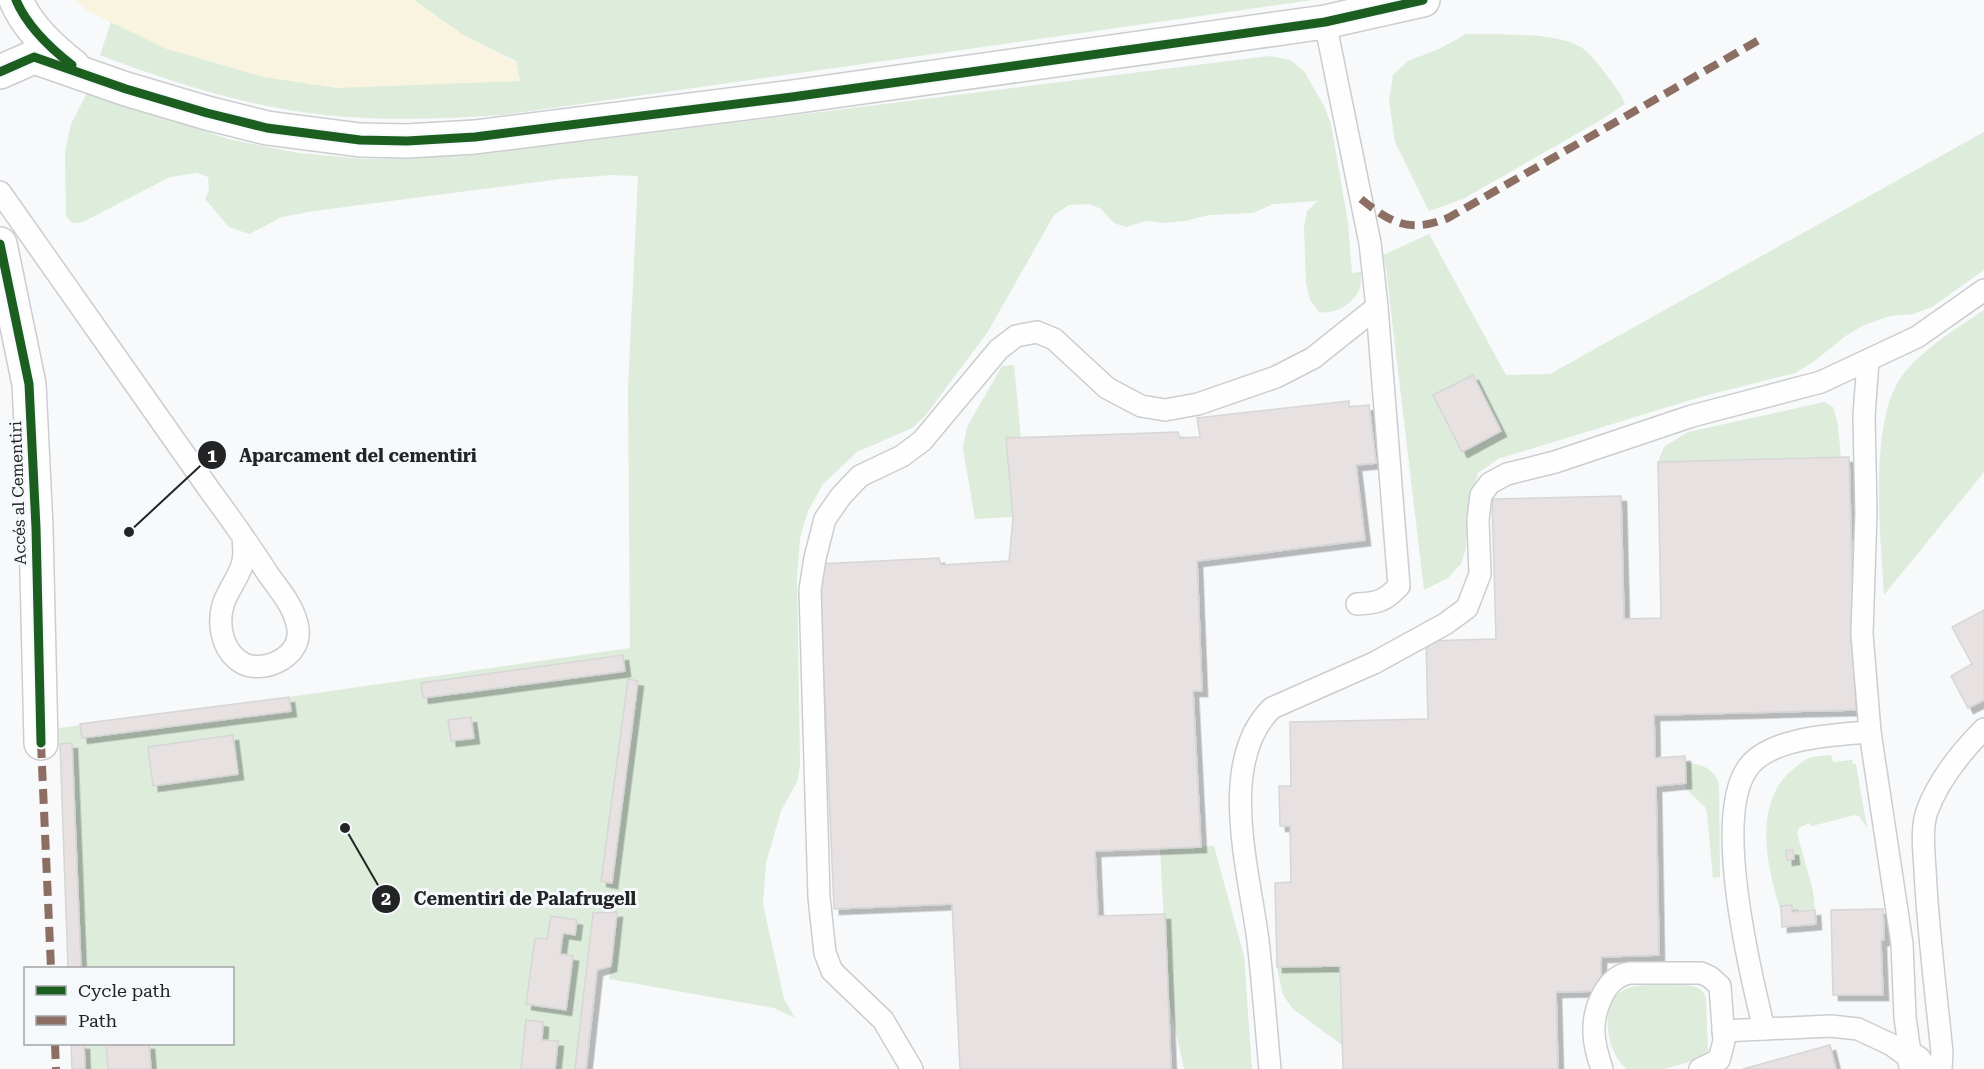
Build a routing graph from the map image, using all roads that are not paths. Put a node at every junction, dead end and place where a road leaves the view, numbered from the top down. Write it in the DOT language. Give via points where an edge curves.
graph roads {
  1 [pos="1423,0"];
  2 [pos="18,5"];
  3 [pos="1325,22"];
  4 [pos="1,71"];
  5 [pos="79,71"];
  6 [pos="0,192"];
  7 [pos="0,244"];
  8 [pos="1984,290"];
  9 [pos="1377,306"];
  10 [pos="1868,361"];
  11 [pos="243,537"];
  12 [pos="1358,604"];
  13 [pos="1984,729"];
  14 [pos="1870,732"];
  15 [pos="41,743"];
  16 [pos="1764,1029"];
  17 [pos="1723,1031"];
  18 [pos="1925,1067"];
  19 [pos="912,1069"];
  20 [pos="1270,1069"];
  21 [pos="1602,1069"];
  22 [pos="1700,1069"];
  1 -- 3 [label="street"];
  2 -- 4 [label="street" via="20,33 12,56"];
  2 -- 5 [label="street" via="51,49"];
  3 -- 5 [label="street" via="792,97 475,137 407,141 360,140 267,128 207,113"];
  3 -- 9 [label="lane" via="1370,243"];
  4 -- 5 [label="street" via="34,57"];
  6 -- 11 [label="lane"];
  7 -- 15 [label="street, Accés al Cementiri" via="29,384"];
  8 -- 10 [label="lane" via="1937,325"];
  9 -- 12 [label="lane" via="1399,586 1387,599"];
  9 -- 19 [label="lane" via="1313,358 1276,377 1198,404 1165,410 1141,406 1107,388 1054,339 1037,332 1017,336 999,350 922,441 902,456 860,476 825,519 810,590 819,897 825,952 832,971 882,1020"];
  10 -- 14 [label="lane" via="1862,634"];
  10 -- 20 [label="lane" via="1821,382 1692,416 1507,474 1490,483 1481,495 1480,574 1467,608 1384,657 1272,708 1263,716 1243,766 1241,831 1258,942"];
  11 -- 11 [label="lane" via="297,621 299,637 294,649 271,665 245,664 232,655 223,641 223,605 242,567"];
  13 -- 18 [label="lane" via="1948,770 1926,813 1926,894 1942,1053"];
  14 -- 16 [label="lane" via="1801,740 1767,753 1746,769 1734,814 1741,927"];
  14 -- 18 [label="lane" via="1902,944 1909,1046"];
  16 -- 17 [label="lane"];
  16 -- 18 [label="lane" via="1858,1029 1892,1044"];
  17 -- 21 [label="lane" via="1720,986 1710,977 1701,973 1622,975 1611,983 1596,1011 1593,1032"];
  17 -- 22 [label="lane" via="1719,1060"];
}
